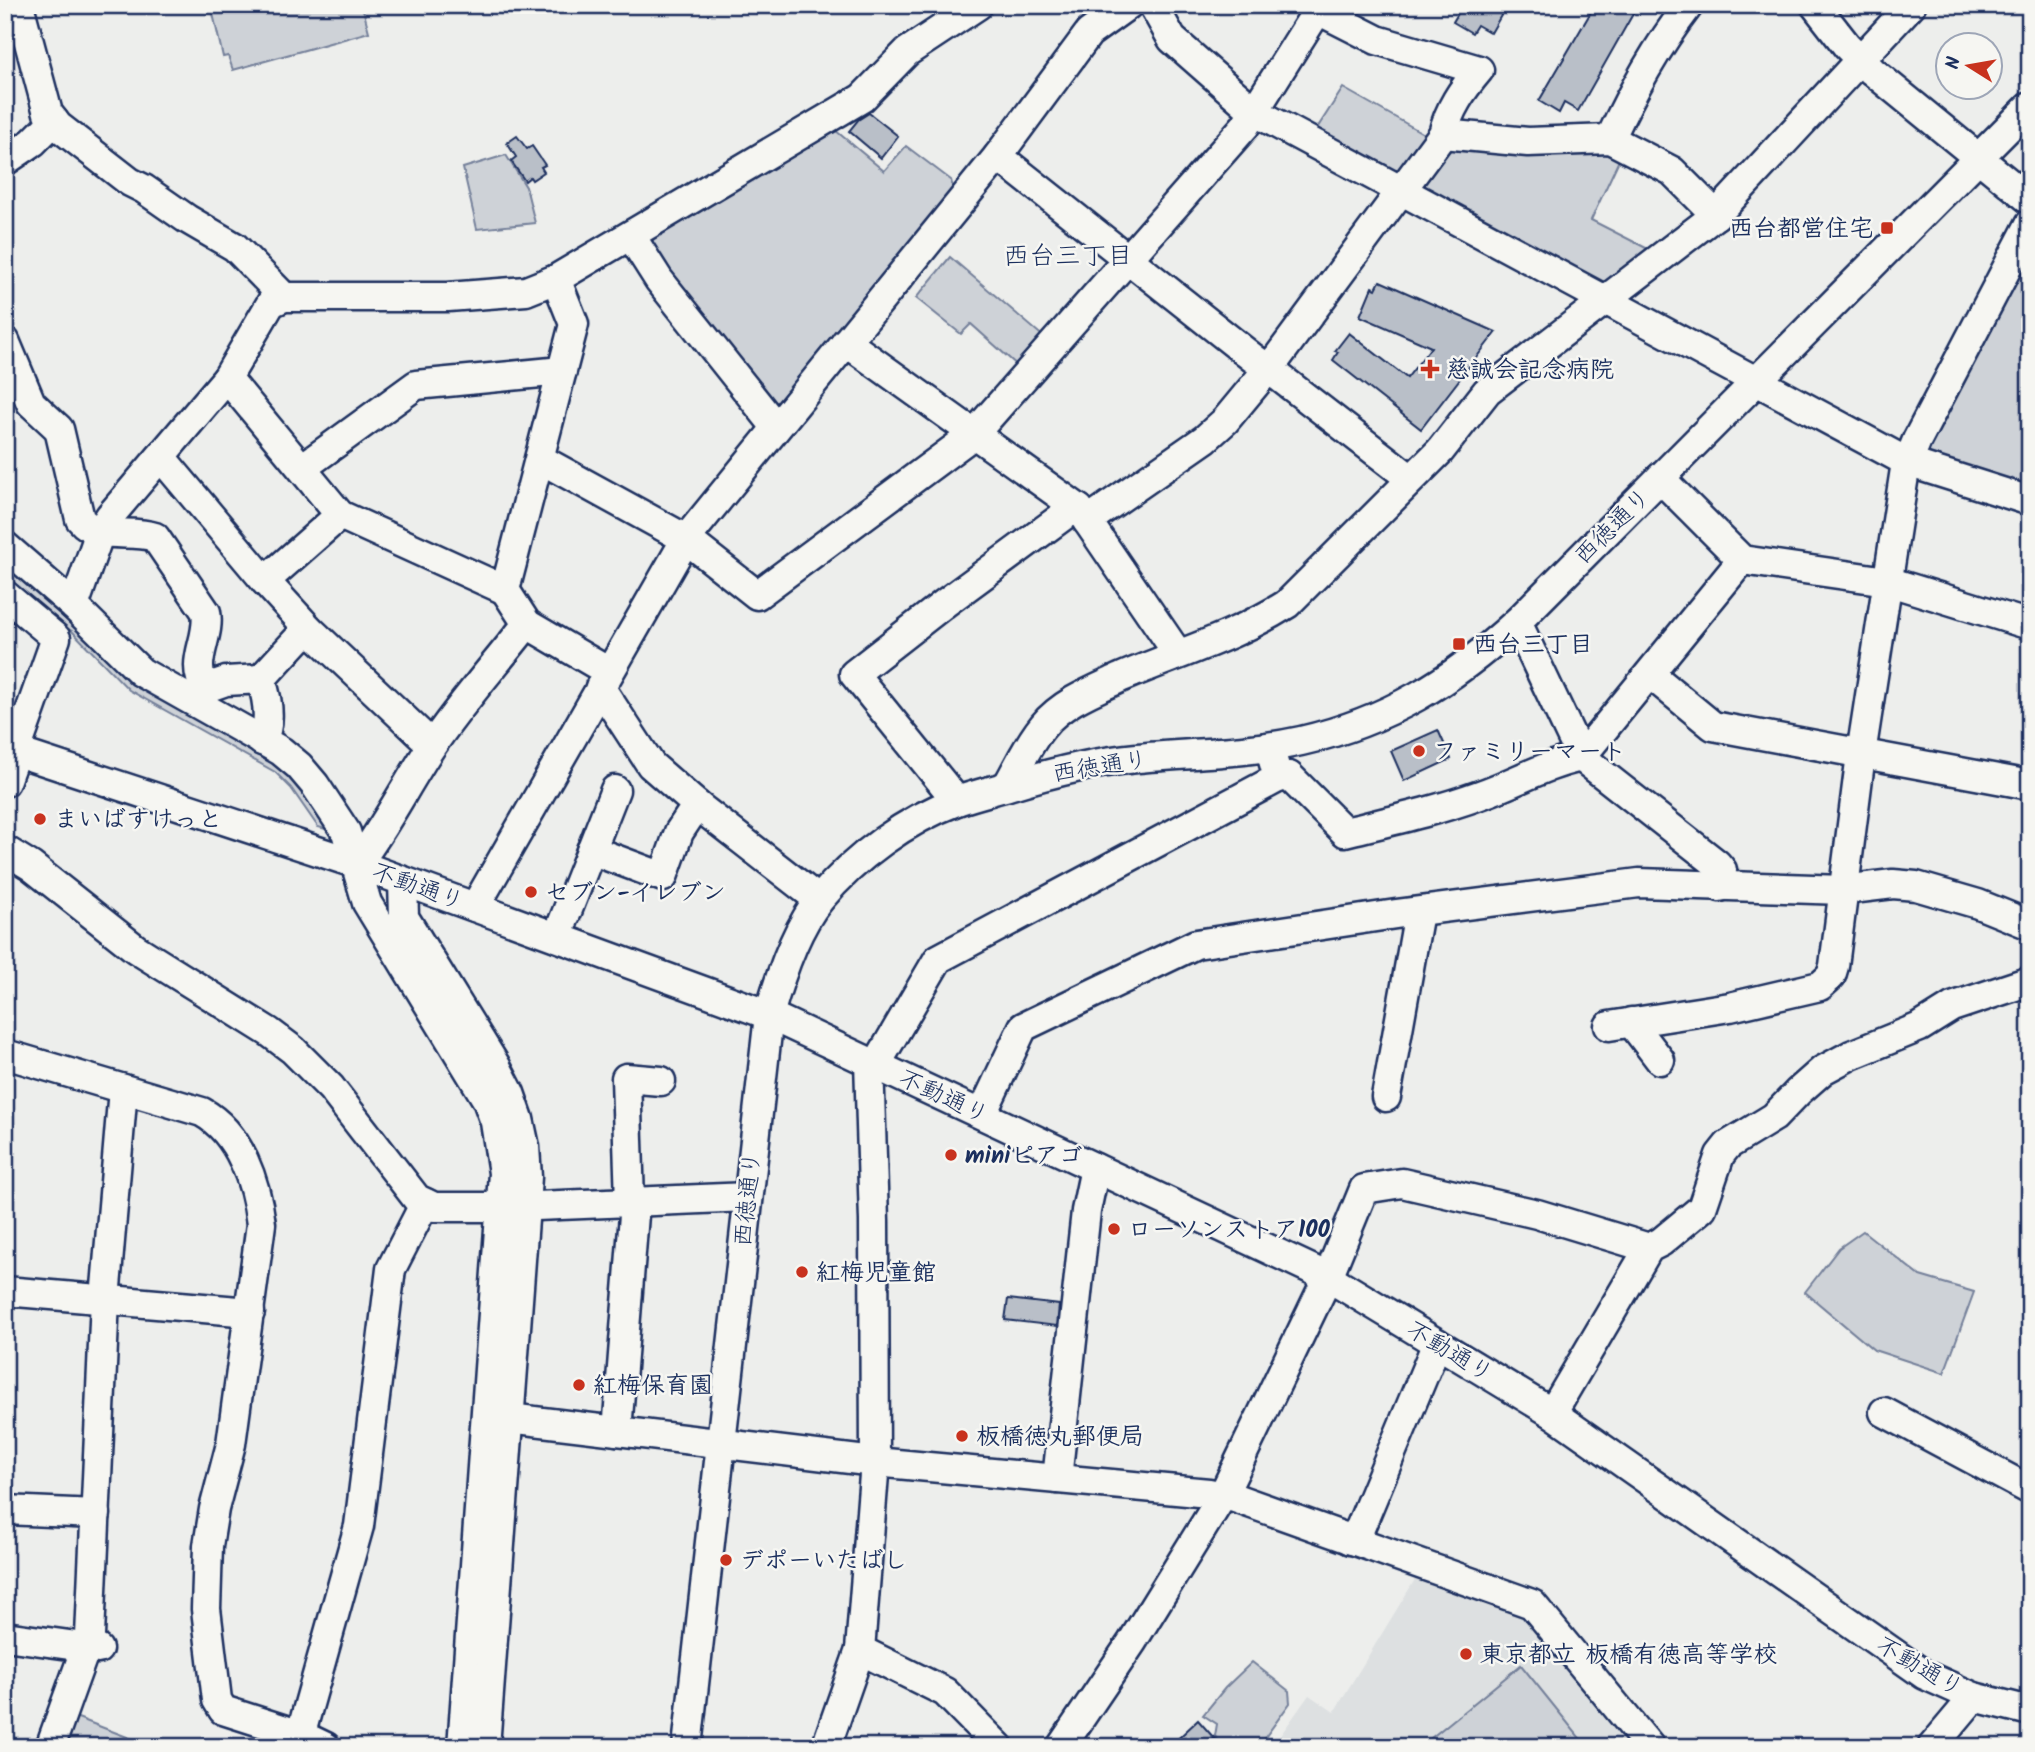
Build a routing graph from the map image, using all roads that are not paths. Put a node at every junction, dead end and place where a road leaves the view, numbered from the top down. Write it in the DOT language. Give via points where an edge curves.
graph roads {
  1 [pos="19,5"];
  2 [pos="978,5"];
  3 [pos="1128,5"];
  4 [pos="1153,5"];
  5 [pos="1689,5"];
  6 [pos="1815,5"];
  7 [pos="1910,5"];
  8 [pos="1320,8"];
  9 [pos="1860,60"];
  10 [pos="2030,106"];
  11 [pos="1255,112"];
  12 [pos="54,121"];
  13 [pos="1443,134"];
  14 [pos="1610,139"];
  15 [pos="998,156"];
  16 [pos="1978,159"];
  17 [pos="5,161"];
  18 [pos="1401,191"];
  19 [pos="2030,200"];
  20 [pos="1716,215"];
  21 [pos="2030,224"];
  22 [pos="631,236"];
  23 [pos="1128,259"];
  24 [pos="556,279"];
  25 [pos="284,297"];
  26 [pos="1604,301"];
  27 [pos="5,341"];
  28 [pos="846,342"];
  29 [pos="1267,368"];
  30 [pos="562,371"];
  31 [pos="227,378"];
  32 [pos="1756,381"];
  33 [pos="776,427"];
  34 [pos="974,434"];
  35 [pos="161,457"];
  36 [pos="540,459"];
  37 [pos="1907,462"];
  38 [pos="302,468"];
  39 [pos="1660,478"];
  40 [pos="1411,479"];
  41 [pos="2030,501"];
  42 [pos="340,515"];
  43 [pos="1083,515"];
  44 [pos="100,532"];
  45 [pos="686,539"];
  46 [pos="5,546"];
  47 [pos="1742,560"];
  48 [pos="265,581"];
  49 [pos="1887,581"];
  50 [pos="505,590"];
  51 [pos="5,595"];
  52 [pos="74,606"];
  53 [pos="1517,622"];
  54 [pos="527,624"];
  55 [pos="2030,625"];
  56 [pos="308,628"];
  57 [pos="1178,654"];
  58 [pos="1650,674"];
  59 [pos="261,679"];
  60 [pos="605,679"];
  61 [pos="201,696"];
  62 [pos="262,741"];
  63 [pos="432,745"];
  64 [pos="1270,747"];
  65 [pos="11,750"];
  66 [pos="1861,754"];
  67 [pos="1581,757"];
  68 [pos="1278,778"];
  69 [pos="5,782"];
  70 [pos="2030,785"];
  71 [pos="1007,786"];
  72 [pos="615,790"];
  73 [pos="957,801"];
  74 [pos="697,805"];
  75 [pos="5,850"];
  76 [pos="591,850"];
  77 [pos="357,864"];
  78 [pos="403,881"];
  79 [pos="1720,887"];
  80 [pos="1843,890"];
  81 [pos="819,900"];
  82 [pos="475,907"];
  83 [pos="1419,912"];
  84 [pos="2030,925"];
  85 [pos="557,937"];
  86 [pos="2030,981"];
  87 [pos="769,1015"];
  88 [pos="5,1054"];
  89 [pos="1660,1060"];
  90 [pos="873,1063"];
  91 [pos="662,1081"];
  92 [pos="123,1089"];
  93 [pos="1386,1097"];
  94 [pos="982,1114"];
  95 [pos="1095,1168"];
  96 [pos="748,1197"];
  97 [pos="633,1202"];
  98 [pos="425,1203"];
  99 [pos="513,1207"];
  100 [pos="1649,1248"];
  101 [pos="1328,1277"];
  102 [pos="5,1291"];
  103 [pos="105,1299"];
  104 [pos="250,1312"];
  105 [pos="1437,1343"];
  106 [pos="1884,1412"];
  107 [pos="1552,1413"];
  108 [pos="509,1418"];
  109 [pos="617,1431"];
  110 [pos="720,1443"];
  111 [pos="876,1462"];
  112 [pos="1057,1479"];
  113 [pos="2030,1490"];
  114 [pos="1223,1495"];
  115 [pos="5,1510"];
  116 [pos="96,1514"];
  117 [pos="1351,1540"];
  118 [pos="5,1636"];
  119 [pos="92,1648"];
  120 [pos="860,1650"];
  121 [pos="1974,1697"];
  122 [pos="2030,1711"];
  123 [pos="299,1741"];
  124 [pos="50,1747"];
  125 [pos="326,1747"];
  126 [pos="463,1747"];
  127 [pos="485,1747"];
  128 [pos="687,1747"];
  129 [pos="826,1747"];
  130 [pos="999,1747"];
  131 [pos="1061,1747"];
  132 [pos="1650,1747"];
  133 [pos="1932,1747"];
  1 -- 12 [label="street"];
  2 -- 22 [label="street" via="906,52 862,98"];
  3 -- 15 [label="street" via="1089,33"];
  4 -- 11 [label="street" via="1172,40"];
  5 -- 14 [label="street" via="1636,82"];
  6 -- 9 [label="street"];
  7 -- 9 [label="street"];
  8 -- 11 [label="street"];
  8 -- 13 [label="street" via="1377,40 1479,71 1461,91"];
  9 -- 16 [label="street"];
  9 -- 20 [label="street"];
  10 -- 16 [label="street, 西徳通り"];
  11 -- 18 [label="street"];
  11 -- 23 [label="street"];
  12 -- 17 [label="street"];
  12 -- 25 [label="street" via="130,182 235,247"];
  13 -- 14 [label="street" via="1528,142"];
  13 -- 18 [label="street"];
  14 -- 20 [label="street" via="1672,172"];
  15 -- 23 [label="street"];
  15 -- 28 [label="street"];
  16 -- 19 [label="street"];
  16 -- 32 [label="street, 西徳通り"];
  18 -- 26 [label="street"];
  18 -- 29 [label="street"];
  20 -- 26 [label="street"];
  21 -- 37 [label="street"];
  22 -- 24 [label="street"];
  22 -- 33 [label="street" via="659,280"];
  23 -- 29 [label="street"];
  23 -- 34 [label="street"];
  24 -- 25 [label="street" via="527,291 448,297"];
  24 -- 30 [label="street" via="573,324"];
  25 -- 31 [label="street" via="271,303"];
  26 -- 32 [label="street"];
  26 -- 40 [label="street" via="1487,391 1440,451"];
  27 -- 44 [label="street" via="30,403 59,429 80,519"];
  28 -- 33 [label="street"];
  28 -- 34 [label="street"];
  29 -- 40 [label="street"];
  29 -- 43 [label="street" via="1208,437"];
  30 -- 36 [label="street"];
  30 -- 38 [label="street" via="416,385"];
  31 -- 35 [label="street"];
  31 -- 38 [label="street"];
  32 -- 37 [label="street"];
  32 -- 39 [label="street, 西徳通り"];
  33 -- 45 [label="street"];
  34 -- 43 [label="street"];
  34 -- 45 [label="street" via="757,595"];
  35 -- 44 [label="street"];
  35 -- 48 [label="street"];
  36 -- 45 [label="street"];
  36 -- 50 [label="street"];
  37 -- 41 [label="street"];
  37 -- 49 [label="street"];
  38 -- 42 [label="street"];
  39 -- 47 [label="street"];
  39 -- 53 [label="street, 西徳通り"];
  40 -- 57 [label="street" via="1287,604 1259,622"];
  42 -- 48 [label="street"];
  42 -- 50 [label="street"];
  43 -- 57 [label="street"];
  43 -- 73 [label="street" via="1066,514 854,674"];
  44 -- 52 [label="street"];
  44 -- 61 [label="street" via="141,532 155,537 206,612 208,626 198,656"];
  45 -- 60 [label="street"];
  46 -- 52 [label="street"];
  47 -- 49 [label="street"];
  47 -- 58 [label="street"];
  48 -- 56 [label="street"];
  49 -- 55 [label="street"];
  49 -- 66 [label="street"];
  50 -- 54 [label="street"];
  51 -- 65 [label="street" via="63,637"];
  52 -- 61 [label="street" via="141,672"];
  53 -- 64 [label="street, 西徳通り" via="1461,670 1399,706 1334,732"];
  53 -- 67 [label="street"];
  54 -- 60 [label="street"];
  54 -- 63 [label="street"];
  56 -- 59 [label="street"];
  56 -- 63 [label="street"];
  57 -- 71 [label="street" via="1066,706 1043,725"];
  58 -- 66 [label="street" via="1713,726"];
  58 -- 67 [label="street"];
  59 -- 61 [label="street" via="226,681"];
  59 -- 62 [label="street" via="267,697"];
  60 -- 74 [label="street" via="651,765"];
  60 -- 82 [label="street"];
  61 -- 62 [label="street"];
  62 -- 77 [label="street" via="290,758 315,785 346,832"];
  63 -- 77 [label="street"];
  64 -- 68 [label="street"];
  64 -- 71 [label="street, 西徳通り" via="1104,762"];
  65 -- 69 [label="street"];
  65 -- 77 [label="street, 不動通り"];
  66 -- 70 [label="street"];
  66 -- 80 [label="street"];
  67 -- 68 [label="street" via="1554,763 1504,787 1434,811 1345,832 1289,776"];
  67 -- 79 [label="street" via="1717,864 1722,870"];
  68 -- 90 [label="street" via="938,959"];
  71 -- 73 [label="street, 西徳通り"];
  72 -- 76 [label="street"];
  73 -- 81 [label="street, 西徳通り" via="882,842"];
  74 -- 76 [label="street" via="679,832 663,877"];
  74 -- 81 [label="street"];
  75 -- 98 [label="street" via="136,949 293,1050 331,1088 416,1199"];
  76 -- 85 [label="street"];
  77 -- 78 [label="street, 不動通り"];
  77 -- 99 [label="street" via="368,903 487,1100"];
  78 -- 82 [label="street, 不動通り"];
  78 -- 99 [label="street" via="404,917 496,1066 519,1119 527,1177"];
  79 -- 80 [label="street"];
  79 -- 83 [label="street" via="1639,883"];
  80 -- 84 [label="street" via="1916,886"];
  80 -- 89 [label="street" via="1834,966 1820,986 1730,1007 1620,1024"];
  81 -- 87 [label="street, 西徳通り" via="789,956"];
  82 -- 85 [label="street, 不動通り"];
  83 -- 93 [label="street"];
  83 -- 94 [label="street" via="1196,944 1175,953 1023,1027"];
  85 -- 87 [label="street, 不動通り"];
  86 -- 100 [label="street" via="1952,1007 1920,1027 1823,1070 1774,1117 1728,1145 1720,1155 1702,1208"];
  87 -- 90 [label="street, 不動通り"];
  87 -- 96 [label="street, 西徳通り"];
  88 -- 92 [label="street"];
  90 -- 94 [label="street, 不動通り"];
  90 -- 111 [label="street"];
  91 -- 97 [label="street" via="626,1078"];
  92 -- 103 [label="street"];
  92 -- 104 [label="street" via="202,1112 226,1130 258,1197 261,1224"];
  94 -- 95 [label="street, 不動通り"];
  95 -- 101 [label="street, 不動通り"];
  95 -- 112 [label="street" via="1086,1211"];
  96 -- 97 [label="street"];
  96 -- 110 [label="street, 西徳通り"];
  97 -- 99 [label="street"];
  97 -- 109 [label="street"];
  98 -- 99 [label="street" via="434,1208"];
  98 -- 123 [label="street" via="391,1269 359,1525"];
  99 -- 108 [label="street"];
  99 -- 126 [label="street"];
  100 -- 101 [label="street" via="1537,1213 1402,1183 1378,1184 1364,1189"];
  100 -- 107 [label="street"];
  101 -- 105 [label="street, 不動通り"];
  101 -- 114 [label="street"];
  102 -- 103 [label="street"];
  103 -- 104 [label="street"];
  103 -- 116 [label="street"];
  104 -- 123 [label="street" via="231,1444 208,1546 205,1637 223,1710"];
  105 -- 107 [label="street, 不動通り"];
  105 -- 117 [label="street"];
  106 -- 113 [label="street"];
  107 -- 121 [label="street, 不動通り" via="1925,1675"];
  108 -- 109 [label="street"];
  108 -- 127 [label="street"];
  109 -- 110 [label="street"];
  110 -- 111 [label="street"];
  110 -- 128 [label="street, 西徳通り"];
  111 -- 112 [label="street"];
  111 -- 120 [label="street"];
  112 -- 114 [label="street"];
  114 -- 117 [label="street"];
  114 -- 131 [label="street"];
  115 -- 116 [label="street"];
  116 -- 119 [label="street"];
  117 -- 132 [label="street" via="1532,1604"];
  118 -- 119 [label="street"];
  119 -- 124 [label="street"];
  120 -- 129 [label="street"];
  120 -- 130 [label="street" via="944,1692"];
  121 -- 122 [label="street, 不動通り"];
  121 -- 133 [label="street"];
  123 -- 125 [label="street"];
}
